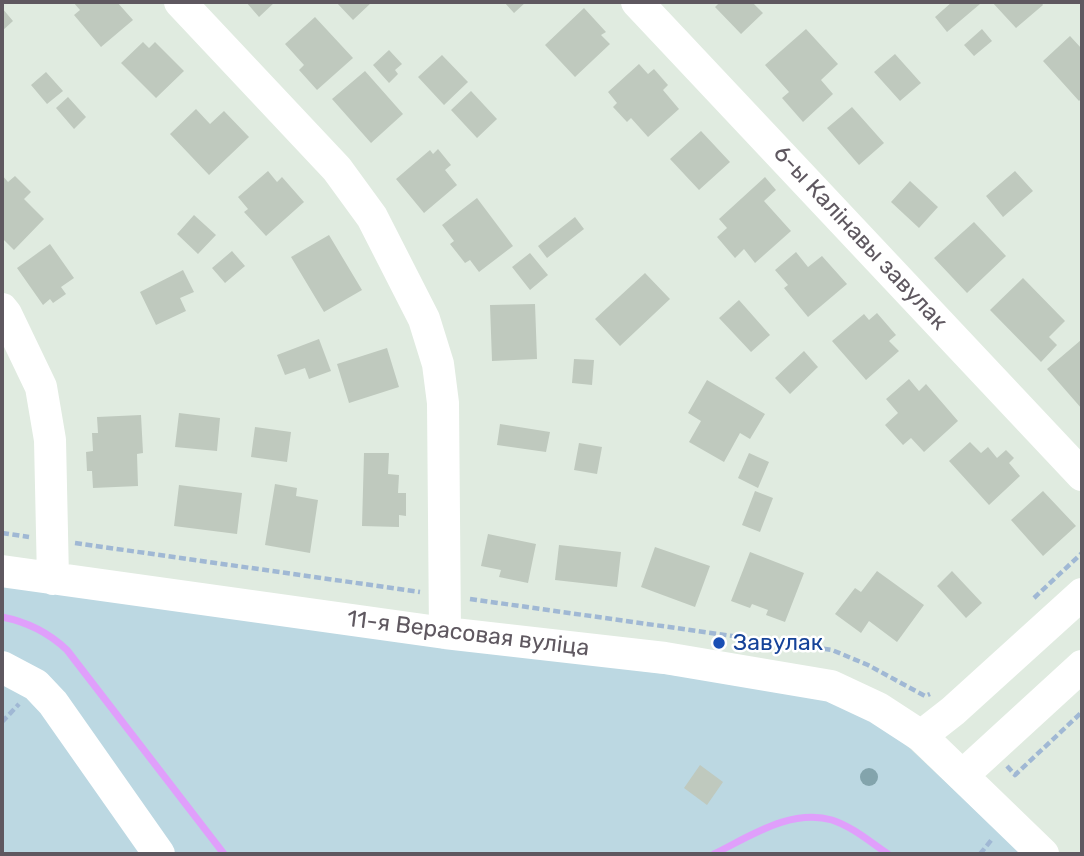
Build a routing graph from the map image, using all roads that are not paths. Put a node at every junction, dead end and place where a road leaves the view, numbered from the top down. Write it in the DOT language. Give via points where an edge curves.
graph roads {
  1 [pos="180,2"];
  2 [pos="637,2"];
  3 [pos="2,309"];
  4 [pos="1082,475"];
  5 [pos="2,571"];
  6 [pos="53,579"];
  7 [pos="1082,594"];
  8 [pos="445,633"];
  9 [pos="1082,666"];
  10 [pos="2,667"];
  11 [pos="921,736"];
  12 [pos="963,775"];
  13 [pos="159,854"];
  14 [pos="1043,854"];
  1 -- 8 [label="street" via="337,169 372,217 424,319 439,364 443,403"];
  2 -- 4 [label="street, 6-ы Калінавы завулак"];
  3 -- 6 [label="street" via="41,387 50,440"];
  5 -- 6 [label="street, 11-я Верасовая вуліца"];
  6 -- 8 [label="street, 11-я Верасовая вуліца"];
  7 -- 11 [label="street"];
  8 -- 11 [label="street, 11-я Верасовая вуліца" via="664,658 831,686 878,708"];
  9 -- 12 [label="street"];
  10 -- 13 [label="street" via="36,685 53,703"];
  11 -- 12 [label="street, 11-я Верасовая вуліца"];
  12 -- 14 [label="street, 11-я Верасовая вуліца"];
}
